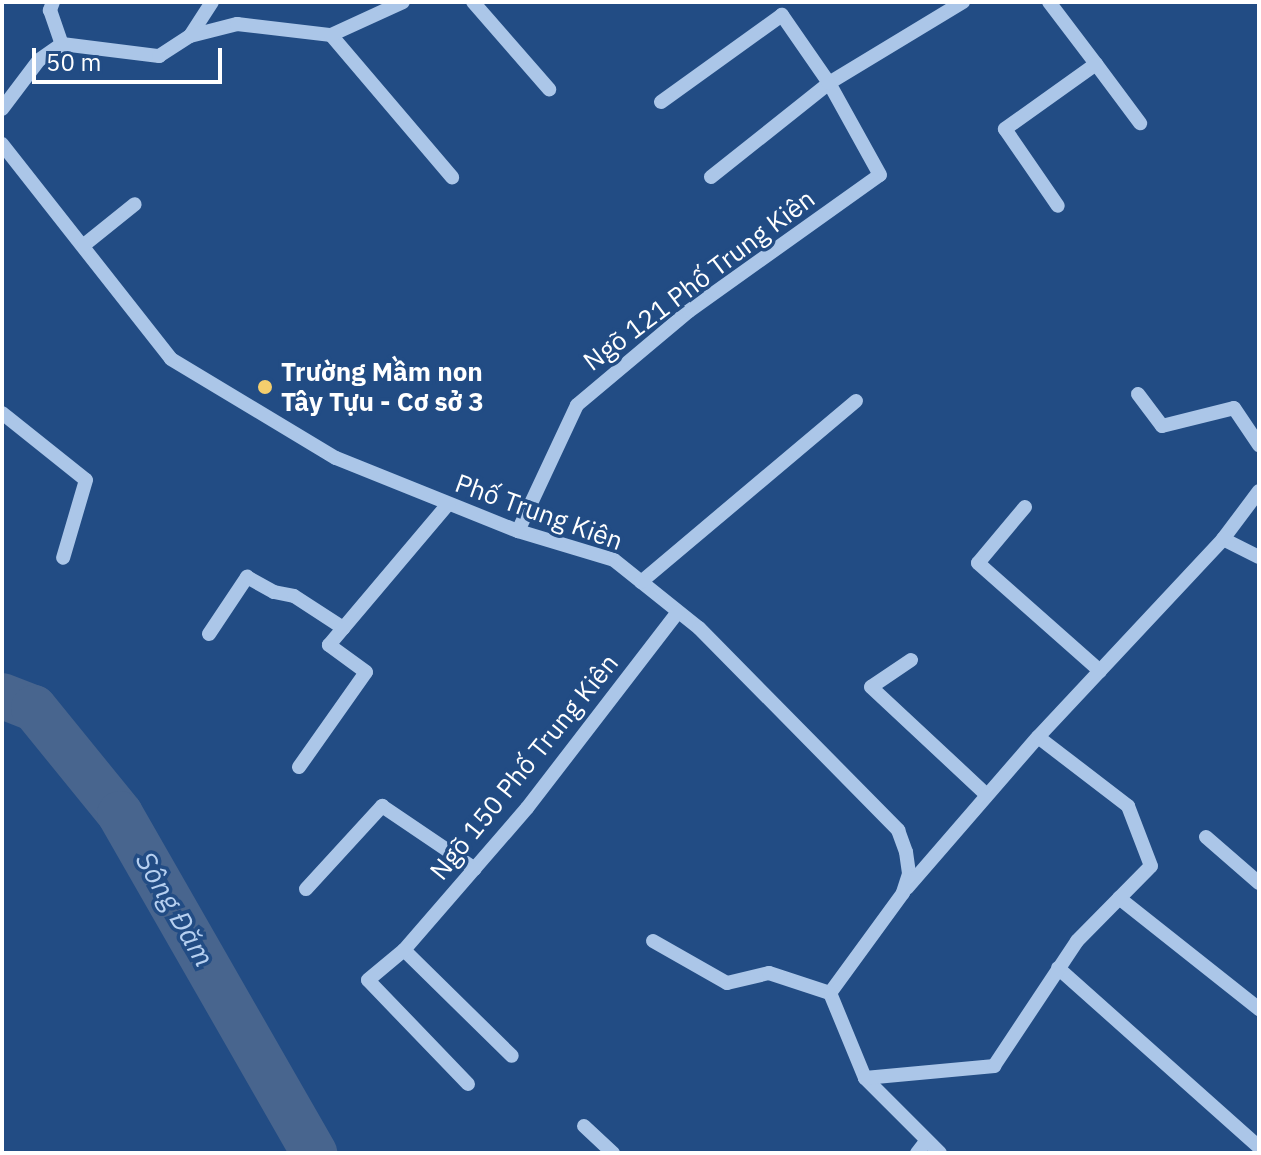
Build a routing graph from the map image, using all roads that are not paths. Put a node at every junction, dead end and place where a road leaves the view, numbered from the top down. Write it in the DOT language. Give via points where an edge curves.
graph roads {
  1 [pos="53,2"];
  2 [pos="212,2"];
  3 [pos="403,2"];
  4 [pos="473,2"];
  5 [pos="963,2"];
  6 [pos="1049,2"];
  7 [pos="331,35"];
  8 [pos="190,36"];
  9 [pos="62,44"];
  10 [pos="1096,64"];
  11 [pos="829,83"];
  12 [pos="549,89"];
  13 [pos="661,102"];
  14 [pos="2,109"];
  15 [pos="1140,123"];
  16 [pos="4,151"];
  17 [pos="452,177"];
  18 [pos="711,177"];
  19 [pos="135,204"];
  20 [pos="1058,206"];
  21 [pos="84,245"];
  22 [pos="1138,394"];
  23 [pos="856,401"];
  24 [pos="2,413"];
  25 [pos="1259,445"];
  26 [pos="1259,491"];
  27 [pos="448,504"];
  28 [pos="1025,507"];
  29 [pos="518,531"];
  30 [pos="1223,539"];
  31 [pos="1259,557"];
  32 [pos="63,558"];
  33 [pos="641,582"];
  34 [pos="678,612"];
  35 [pos="343,628"];
  36 [pos="209,634"];
  37 [pos="911,660"];
  38 [pos="1100,671"];
  39 [pos="1038,737"];
  40 [pos="299,767"];
  41 [pos="987,795"];
  42 [pos="1206,837"];
  43 [pos="475,869"];
  44 [pos="1259,883"];
  45 [pos="306,889"];
  46 [pos="903,893"];
  47 [pos="1119,898"];
  48 [pos="653,941"];
  49 [pos="404,950"];
  50 [pos="1058,968"];
  51 [pos="830,993"];
  52 [pos="1259,1009"];
  53 [pos="512,1056"];
  54 [pos="865,1078"];
  55 [pos="468,1084"];
  56 [pos="584,1126"];
  57 [pos="927,1140"];
  58 [pos="1259,1147"];
  59 [pos="613,1153"];
  60 [pos="917,1153"];
  61 [pos="940,1153"];
  1 -- 9 [label="street" via="50,10"];
  2 -- 8 [label="street"];
  3 -- 7 [label="street"];
  4 -- 12 [label="street"];
  5 -- 11 [label="street"];
  6 -- 10 [label="street"];
  7 -- 8 [label="street" via="237,24"];
  7 -- 17 [label="street"];
  8 -- 9 [label="street" via="159,56"];
  9 -- 14 [label="street" via="39,60"];
  10 -- 15 [label="street"];
  10 -- 20 [label="street" via="1005,129"];
  11 -- 13 [label="street" via="782,15"];
  11 -- 18 [label="street"];
  11 -- 29 [label="street, Ngõ 121 Phố Trung Kiên" via="880,175 689,311 577,405"];
  16 -- 21 [label="street, Phố Trung Kiên"];
  19 -- 21 [label="street"];
  21 -- 27 [label="street, Phố Trung Kiên" via="171,359 336,458"];
  22 -- 25 [label="street" via="1162,426 1234,408"];
  23 -- 33 [label="street"];
  24 -- 32 [label="street" via="86,480"];
  26 -- 30 [label="street"];
  27 -- 29 [label="street, Phố Trung Kiên"];
  27 -- 35 [label="street"];
  28 -- 38 [label="street" via="978,563"];
  29 -- 33 [label="street, Phố Trung Kiên" via="614,560"];
  30 -- 31 [label="street"];
  30 -- 38 [label="street"];
  33 -- 34 [label="street, Phố Trung Kiên"];
  34 -- 43 [label="street, Ngõ 150 Phố Trung Kiên"];
  34 -- 46 [label="street, Phố Trung Kiên" via="898,830 909,874"];
  35 -- 36 [label="street" via="294,596 247,577"];
  35 -- 40 [label="street" via="329,645 366,672"];
  37 -- 41 [label="street" via="871,687"];
  38 -- 39 [label="street"];
  39 -- 41 [label="street"];
  39 -- 47 [label="street" via="1128,806 1151,866"];
  41 -- 46 [label="street"];
  42 -- 44 [label="street"];
  43 -- 45 [label="street" via="382,806"];
  43 -- 49 [label="street, Ngõ 150 Phố Trung Kiên"];
  46 -- 51 [label="street"];
  47 -- 50 [label="street"];
  47 -- 52 [label="street"];
  48 -- 51 [label="street" via="727,983 769,973"];
  49 -- 53 [label="street"];
  49 -- 55 [label="street, Ngõ 150 Phố Trung Kiên" via="368,980"];
  50 -- 54 [label="street" via="994,1066"];
  50 -- 58 [label="street"];
  51 -- 54 [label="street"];
  54 -- 57 [label="street"];
  56 -- 59 [label="street"];
  57 -- 60 [label="street"];
  57 -- 61 [label="street"];
}
